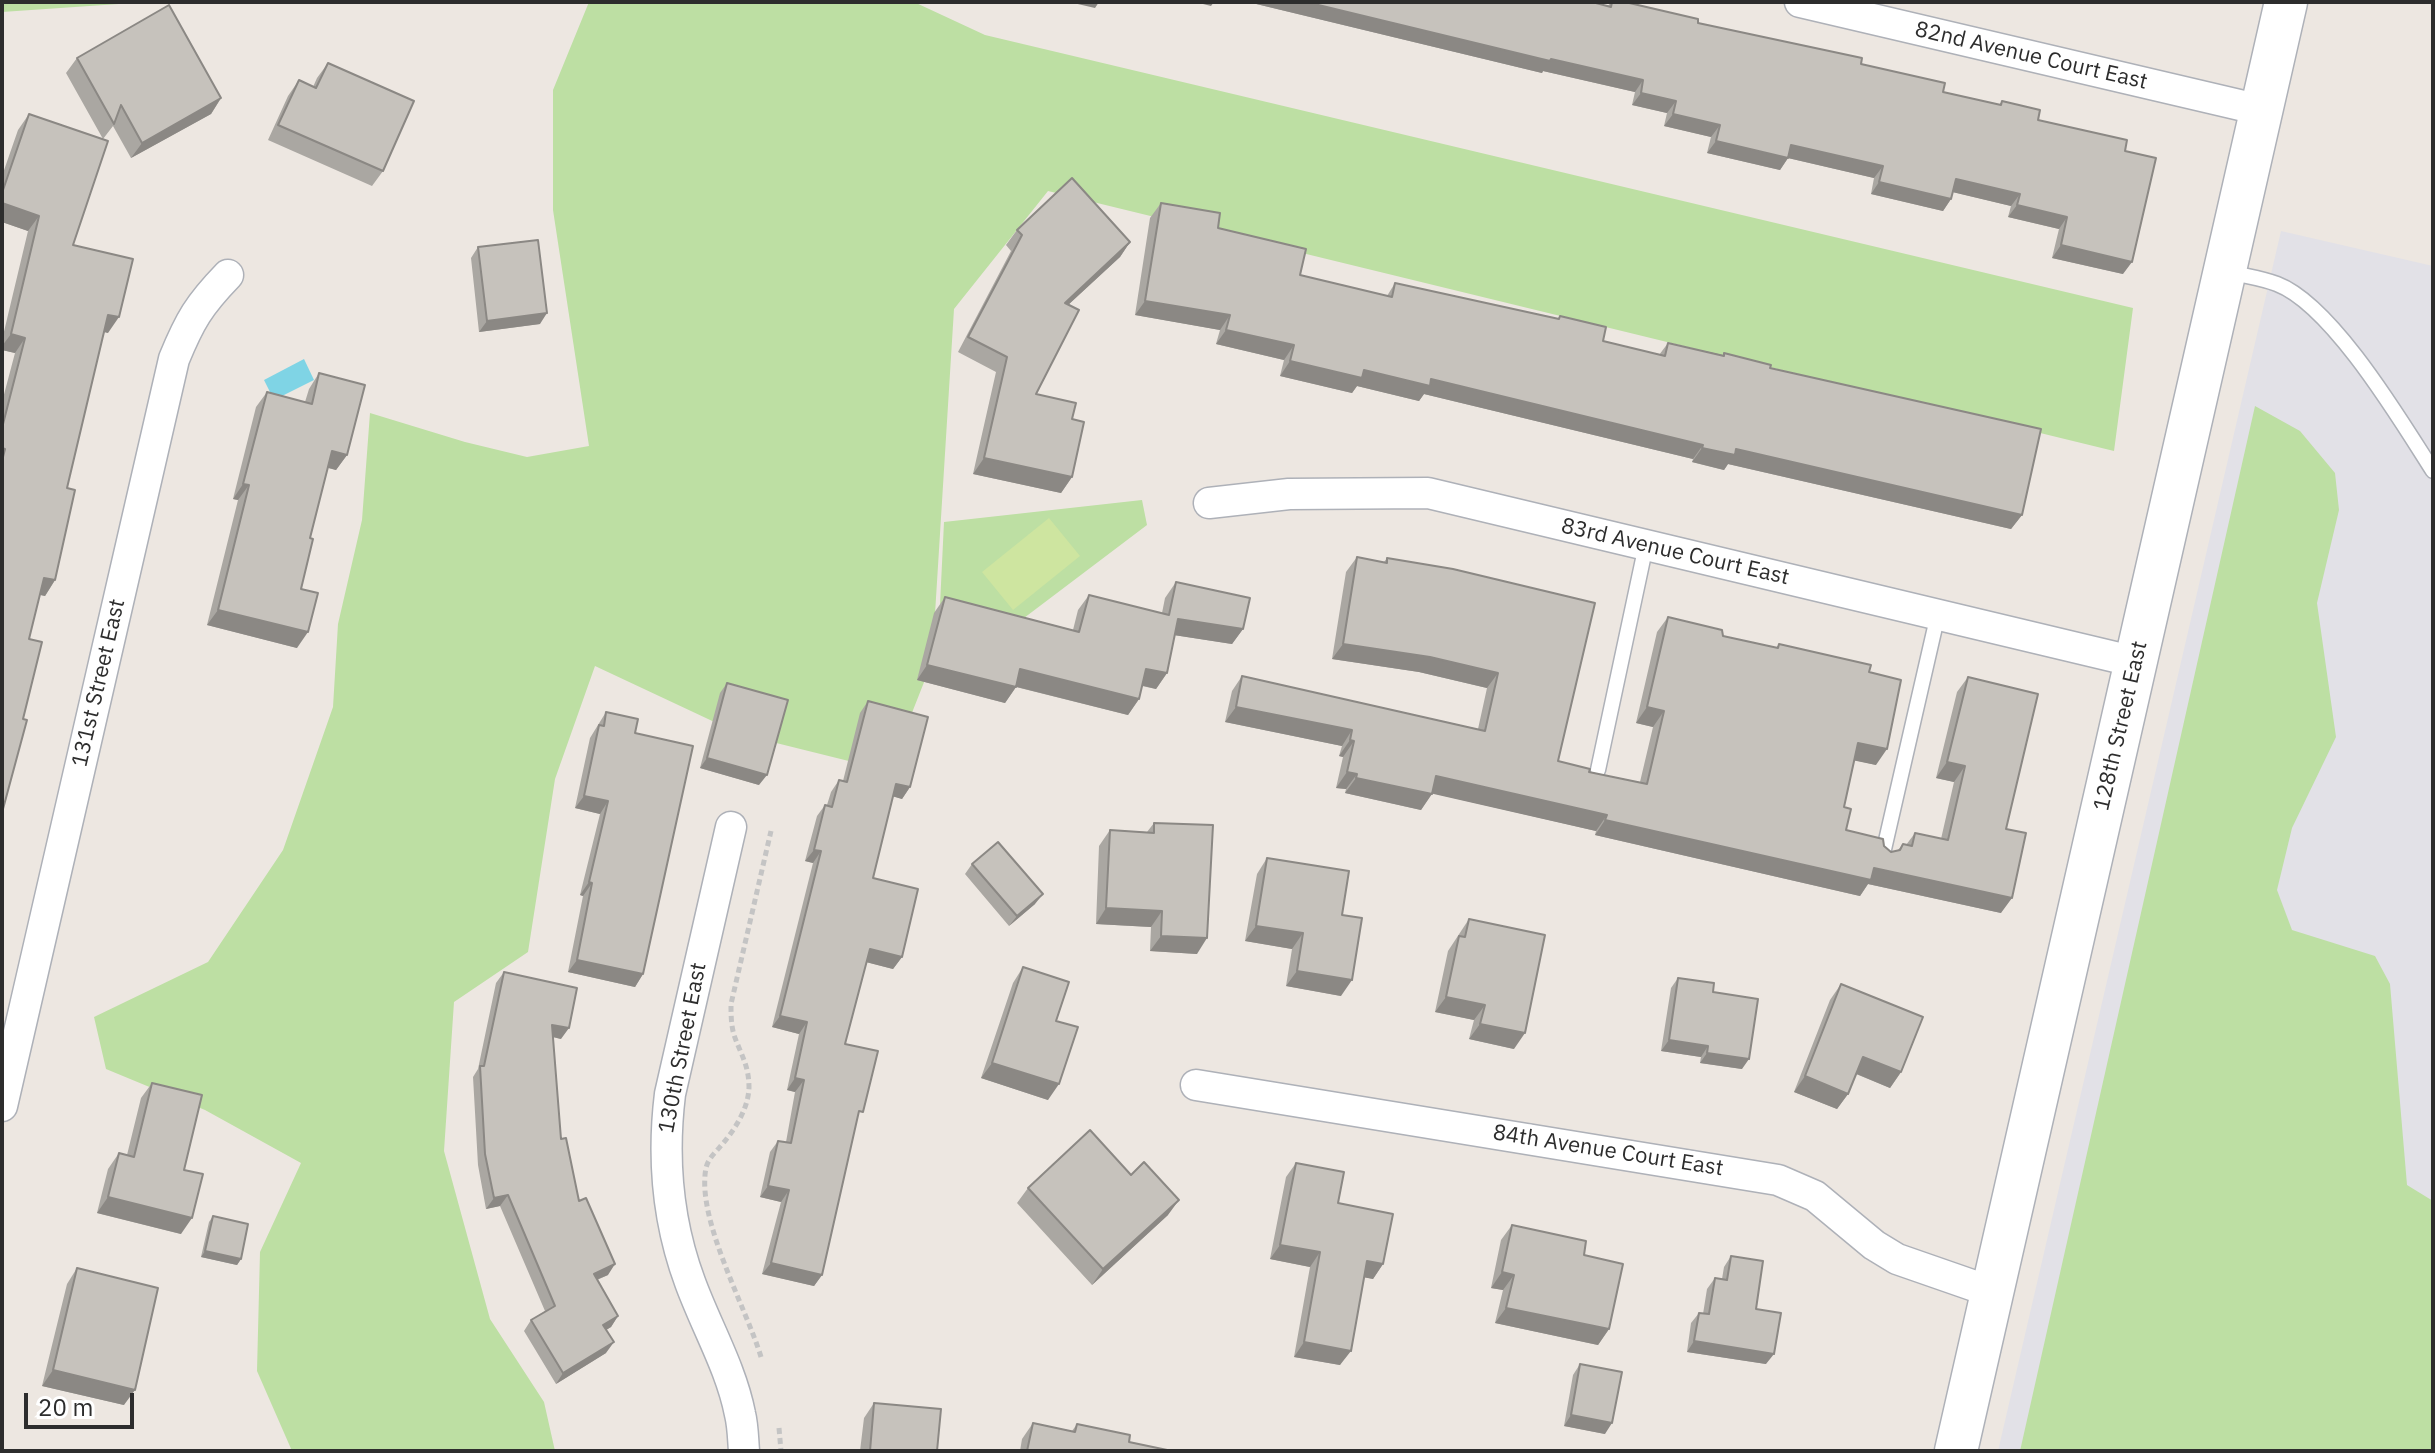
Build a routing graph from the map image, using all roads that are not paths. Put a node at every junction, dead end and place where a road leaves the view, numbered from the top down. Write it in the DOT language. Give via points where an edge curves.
graph roads {
  1 [pos="1800,2"];
  2 [pos="2286,2"];
  3 [pos="2261,110"];
  4 [pos="2225,271"];
  5 [pos="228,275"];
  6 [pos="2433,471"];
  7 [pos="1209,503"];
  8 [pos="1646,545"];
  9 [pos="1938,614"];
  10 [pos="2136,662"];
  11 [pos="1598,770"];
  12 [pos="731,827"];
  13 [pos="1882,858"];
  14 [pos="1196,1085"];
  15 [pos="2,1106"];
  16 [pos="1992,1292"];
  17 [pos="744,1451"];
  18 [pos="1956,1451"];
  1 -- 3 [label="street, 82nd Avenue Court East"];
  2 -- 3 [label="street, 128th Street East"];
  3 -- 4 [label="street, 128th Street East"];
  4 -- 6 [label="lane" via="2279,284 2311,304 2353,351"];
  4 -- 10 [label="street, 128th Street East"];
  5 -- 15 [label="street, 131st Street East" via="201,304 174,359"];
  7 -- 8 [label="street, 83rd Avenue Court East" via="1289,494 1428,493"];
  8 -- 9 [label="street, 83rd Avenue Court East"];
  8 -- 11 [label="lane"];
  9 -- 10 [label="street, 83rd Avenue Court East"];
  9 -- 13 [label="lane"];
  10 -- 16 [label="street, 128th Street East"];
  12 -- 17 [label="street, 130th Street East" via="664,1139 675,1234 730,1380 741,1415"];
  14 -- 16 [label="street, 84th Avenue Court East" via="1778,1180 1815,1196 1897,1259"];
  16 -- 18 [label="street, 128th Street East"];
}
